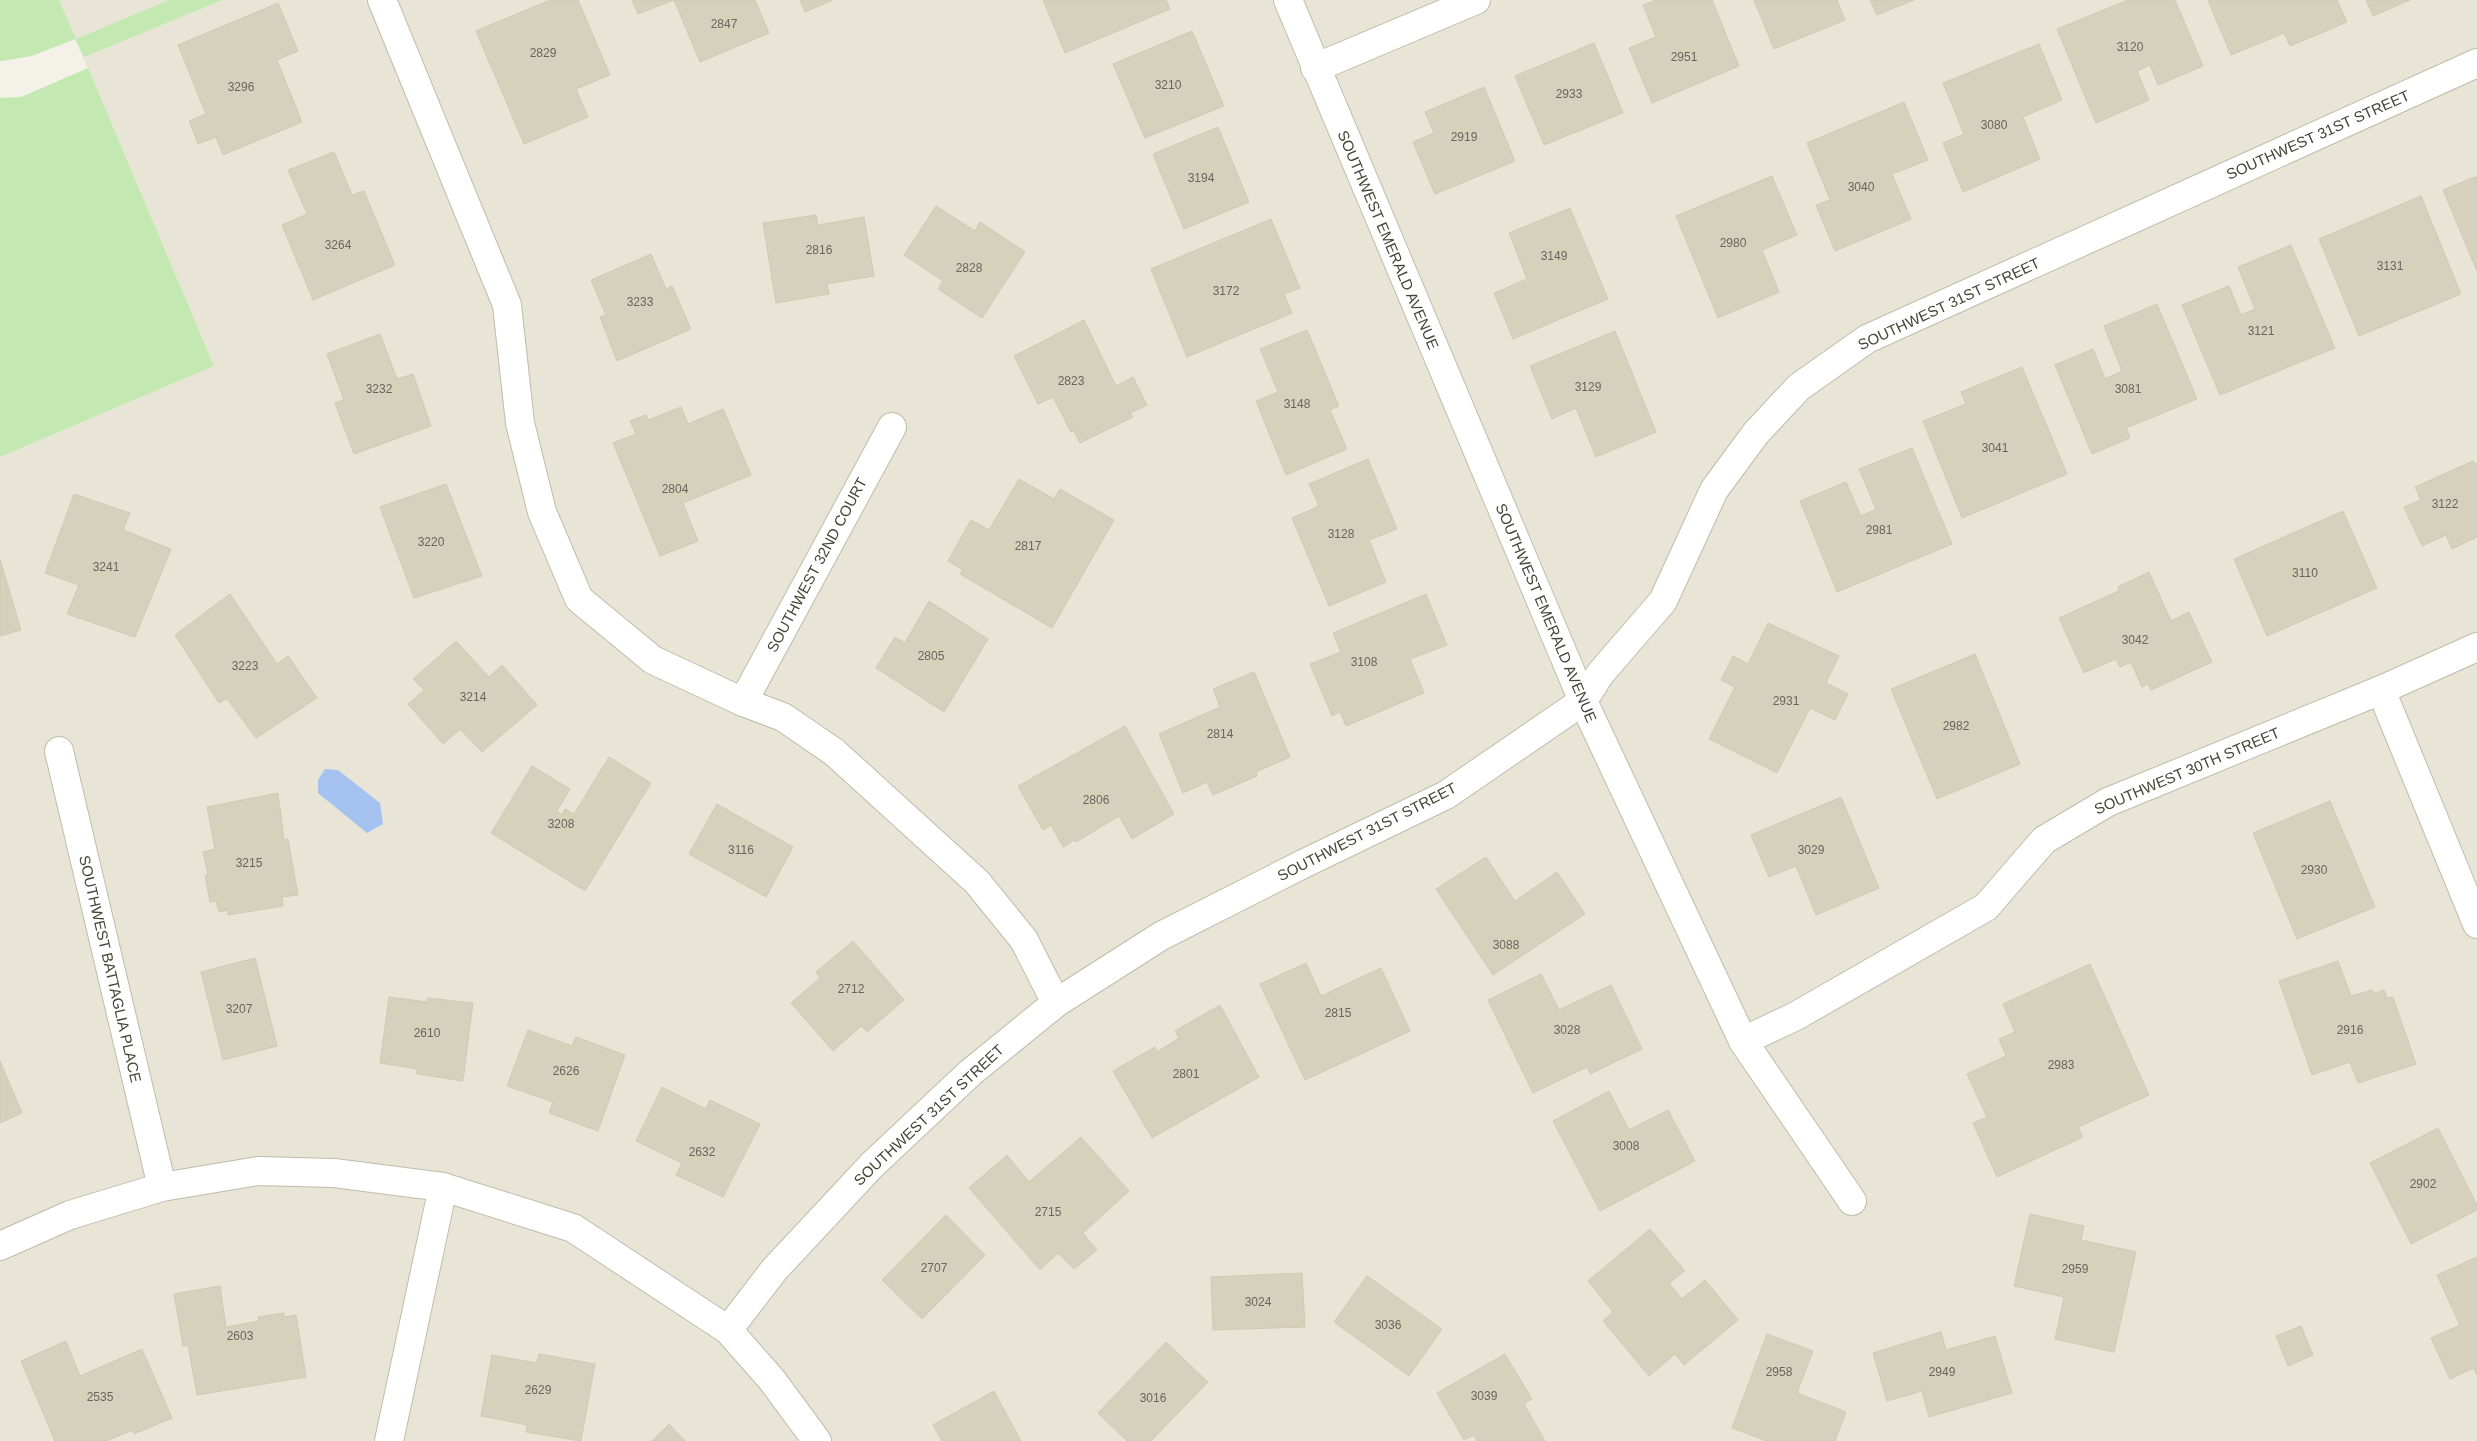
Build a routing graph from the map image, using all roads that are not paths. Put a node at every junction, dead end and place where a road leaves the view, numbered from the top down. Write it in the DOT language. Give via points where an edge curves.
graph roads {
  1 [pos="382,0"];
  2 [pos="1288,0"];
  3 [pos="1476,0"];
  4 [pos="2477,63"];
  5 [pos="1315,68"];
  6 [pos="892,427"];
  7 [pos="2477,647"];
  8 [pos="2381,690"];
  9 [pos="1582,701"];
  10 [pos="743,702"];
  11 [pos="58,751"];
  12 [pos="2477,924"];
  13 [pos="1056,1003"];
  14 [pos="1743,1040"];
  15 [pos="162,1187"];
  16 [pos="443,1187"];
  17 [pos="1852,1201"];
  18 [pos="0,1246"];
  19 [pos="728,1330"];
  20 [pos="389,1441"];
  21 [pos="817,1441"];
  1 -- 10 [label="street" via="508,305 520,423 542,512 579,599 653,660"];
  2 -- 5 [label="street, SOUTHWEST EMERALD AVENUE"];
  3 -- 5 [label="street"];
  4 -- 9 [label="street, SOUTHWEST 31ST STREET" via="1867,339 1799,387 1756,433 1714,490 1663,601 1600,674"];
  5 -- 9 [label="street, SOUTHWEST EMERALD AVENUE"];
  6 -- 10 [label="street, SOUTHWEST 32ND COURT"];
  7 -- 8 [label="street, SOUTHWEST 30TH STREET"];
  8 -- 12 [label="street"];
  8 -- 14 [label="street, SOUTHWEST 30TH STREET" via="2108,802 2044,840 1986,907 1796,1016"];
  9 -- 13 [label="street, SOUTHWEST 31ST STREET" via="1446,795 1161,936"];
  9 -- 14 [label="street, SOUTHWEST EMERALD AVENUE"];
  10 -- 13 [label="street" via="783,717 834,752 978,882 1024,940"];
  11 -- 15 [label="street, SOUTHWEST BATTAGLIA PLACE"];
  13 -- 19 [label="street, SOUTHWEST 31ST STREET" via="970,1074 872,1165 774,1270"];
  14 -- 17 [label="street, SOUTHWEST EMERALD AVENUE"];
  15 -- 16 [label="street" via="258,1171 334,1173"];
  15 -- 18 [label="street" via="70,1215"];
  16 -- 19 [label="street" via="572,1228"];
  16 -- 20 [label="street"];
  19 -- 21 [label="street" via="772,1380"];
}
